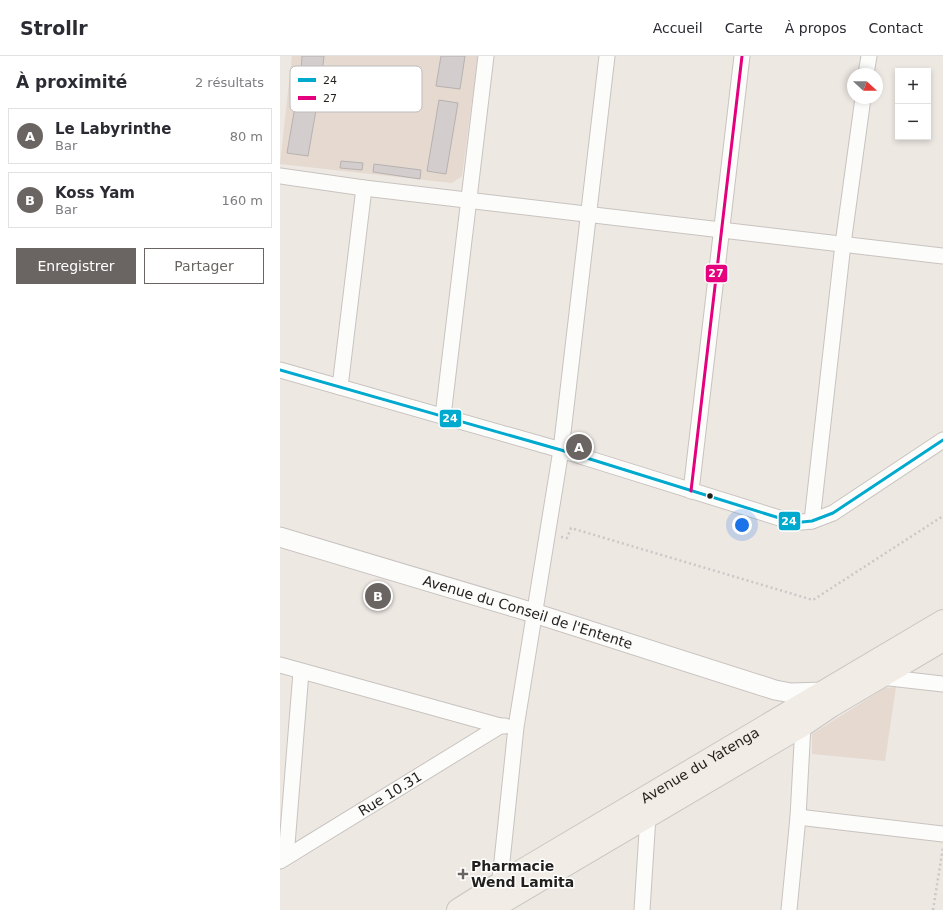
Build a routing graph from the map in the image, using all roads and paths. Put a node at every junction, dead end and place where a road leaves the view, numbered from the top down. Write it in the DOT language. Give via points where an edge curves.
graph roads {
  1 [pos="486,56"];
  2 [pos="607,56"];
  3 [pos="742,56"];
  4 [pos="869,56"];
  5 [pos="867,68"];
  6 [pos="862,104"];
  7 [pos="280,176"];
  8 [pos="364,188"];
  9 [pos="470,200"];
  10 [pos="588,214"];
  11 [pos="722,230"];
  12 [pos="843,244"];
  13 [pos="943,256"];
  14 [pos="280,370"];
  15 [pos="340,387"];
  16 [pos="444,416"];
  17 [pos="943,440"];
  18 [pos="561,450"];
  19 [pos="691,490"];
  20 [pos="943,516"];
  21 [pos="812,521"];
  22 [pos="547,536"];
  23 [pos="280,537"];
  24 [pos="534,613"];
  25 [pos="943,621"];
  26 [pos="943,640"];
  27 [pos="280,665"];
  28 [pos="302,672"];
  29 [pos="881,677"];
  30 [pos="943,684"];
  31 [pos="775,690"];
  32 [pos="824,692"];
  33 [pos="777,719"];
  34 [pos="804,725"];
  35 [pos="500,726"];
  36 [pos="516,727"];
  37 [pos="648,816"];
  38 [pos="798,817"];
  39 [pos="943,834"];
  40 [pos="943,845"];
  41 [pos="283,859"];
  42 [pos="501,883"];
  43 [pos="494,909"];
  44 [pos="458,910"];
  45 [pos="642,910"];
  46 [pos="789,910"];
  47 [pos="933,910"];
  1 -- 9 [label="street"];
  2 -- 10 [label="street"];
  3 -- 11 [label="street"];
  4 -- 5 [label="street"];
  6 -- 12 [label="street"];
  7 -- 8 [label="street"];
  8 -- 9 [label="street"];
  8 -- 15 [label="street"];
  9 -- 10 [label="street"];
  9 -- 16 [label="street"];
  10 -- 11 [label="street"];
  10 -- 18 [label="street"];
  11 -- 12 [label="street"];
  11 -- 19 [label="street"];
  12 -- 13 [label="street"];
  12 -- 21 [label="street"];
  14 -- 15 [label="street"];
  15 -- 16 [label="street"];
  16 -- 18 [label="street"];
  17 -- 21 [label="street" via="833,513"];
  18 -- 19 [label="street"];
  18 -- 22 [label="street"];
  19 -- 21 [label="street" via="789,521"];
  20 -- 22 [label="path" via="813,600 571,528 567,538"];
  22 -- 24 [label="street"];
  23 -- 24 [label="street, Avenue du Conseil de l'Entente"];
  24 -- 31 [label="street, Avenue du Conseil de l'Entente"];
  24 -- 36 [label="street"];
  25 -- 32 [label="main road, Avenue du Yatenga"];
  26 -- 29 [label="main road, Avenue du Yatenga"];
  27 -- 28 [label="street"];
  28 -- 35 [label="street"];
  28 -- 41 [label="street"];
  29 -- 30 [label="street"];
  29 -- 34 [label="main road, Avenue du Yatenga"];
  31 -- 32 [label="street, Avenue du Conseil de l'Entente" via="791,693"];
  31 -- 33 [label="street" via="784,696 785,704"];
  32 -- 33 [label="main road, Avenue du Yatenga"];
  33 -- 42 [label="main road, Avenue du Yatenga"];
  34 -- 37 [label="main road, Avenue du Yatenga"];
  34 -- 38 [label="street"];
  35 -- 36 [label="street"];
  35 -- 41 [label="street, Rue 10.31"];
  36 -- 42 [label="street"];
  37 -- 43 [label="main road, Avenue du Yatenga"];
  37 -- 45 [label="street"];
  38 -- 39 [label="street"];
  38 -- 46 [label="street"];
  40 -- 47 [label="path"];
  42 -- 43 [label="street"];
  42 -- 44 [label="main road, Avenue du Yatenga"];
}
